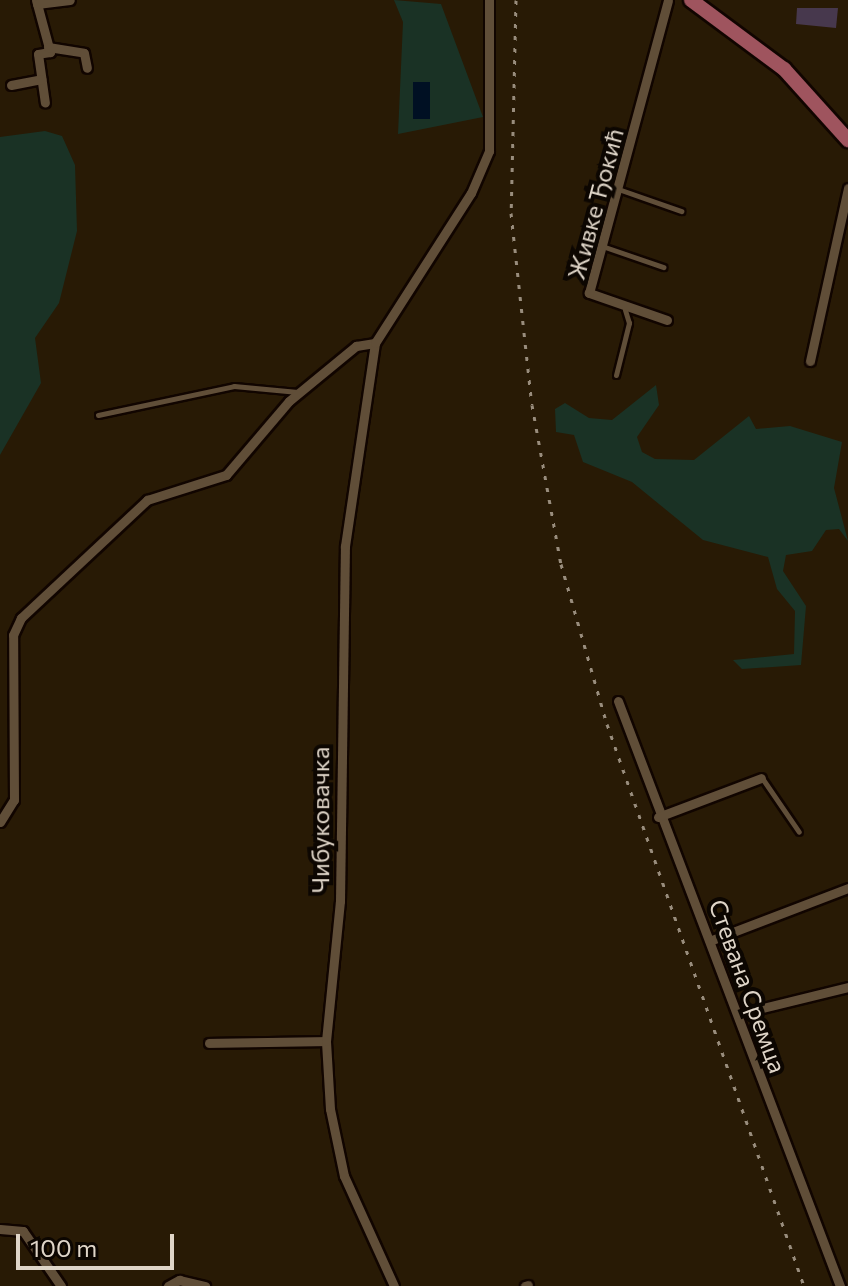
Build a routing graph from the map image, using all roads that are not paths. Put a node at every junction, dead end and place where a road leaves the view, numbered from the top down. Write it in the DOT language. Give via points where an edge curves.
graph roads {
  1 [pos="70,0"];
  2 [pos="489,0"];
  3 [pos="668,0"];
  4 [pos="691,0"];
  5 [pos="37,2"];
  6 [pos="48,47"];
  7 [pos="87,68"];
  8 [pos="41,79"];
  9 [pos="11,85"];
  10 [pos="45,103"];
  11 [pos="848,140"];
  12 [pos="848,188"];
  13 [pos="621,190"];
  14 [pos="681,211"];
  15 [pos="601,246"];
  16 [pos="663,267"];
  17 [pos="625,310"];
  18 [pos="667,320"];
  19 [pos="375,343"];
  20 [pos="810,361"];
  21 [pos="616,375"];
  22 [pos="299,392"];
  23 [pos="98,415"];
  24 [pos="618,701"];
  25 [pos="761,778"];
  26 [pos="12,808"];
  27 [pos="0,809"];
  28 [pos="658,817"];
  29 [pos="0,822"];
  30 [pos="799,832"];
  31 [pos="848,888"];
  32 [pos="712,940"];
  33 [pos="848,987"];
  34 [pos="738,1014"];
  35 [pos="326,1041"];
  36 [pos="209,1043"];
  37 [pos="0,1229"];
  38 [pos="61,1286"];
  39 [pos="168,1286"];
  40 [pos="205,1286"];
  41 [pos="394,1286"];
  42 [pos="840,1286"];
  1 -- 5 [label="street"];
  2 -- 19 [label="street" via="489,151 471,193"];
  3 -- 13 [label="street, Живке Ђокић"];
  4 -- 11 [label="main road" via="784,69"];
  5 -- 6 [label="street"];
  6 -- 7 [label="street" via="84,53"];
  6 -- 8 [label="street" via="38,54"];
  8 -- 9 [label="street"];
  8 -- 10 [label="street"];
  12 -- 20 [label="street"];
  13 -- 14 [label="lane"];
  13 -- 15 [label="street, Живке Ђокић"];
  15 -- 16 [label="lane"];
  15 -- 17 [label="street, Живке Ђокић" via="589,293"];
  17 -- 18 [label="street, Живке Ђокић"];
  17 -- 21 [label="lane" via="629,323"];
  19 -- 22 [label="street" via="356,346"];
  19 -- 35 [label="street, Чибуковачка" via="345,546 340,901"];
  22 -- 23 [label="lane" via="234,386"];
  22 -- 26 [label="street" via="233,469 147,500 16,624"];
  24 -- 28 [label="street, Стевана Сремца"];
  25 -- 28 [label="street"];
  25 -- 30 [label="lane"];
  26 -- 27 [label="lane"];
  26 -- 29 [label="street"];
  28 -- 32 [label="street, Стевана Сремца"];
  31 -- 32 [label="street"];
  32 -- 34 [label="street, Стевана Сремца"];
  33 -- 34 [label="street"];
  34 -- 42 [label="street, Стевана Сремца"];
  35 -- 36 [label="street"];
  35 -- 41 [label="street, Чибуковачка" via="344,1176"];
  37 -- 38 [label="street" via="23,1231"];
  39 -- 40 [label="street" via="179,1280"];
}
